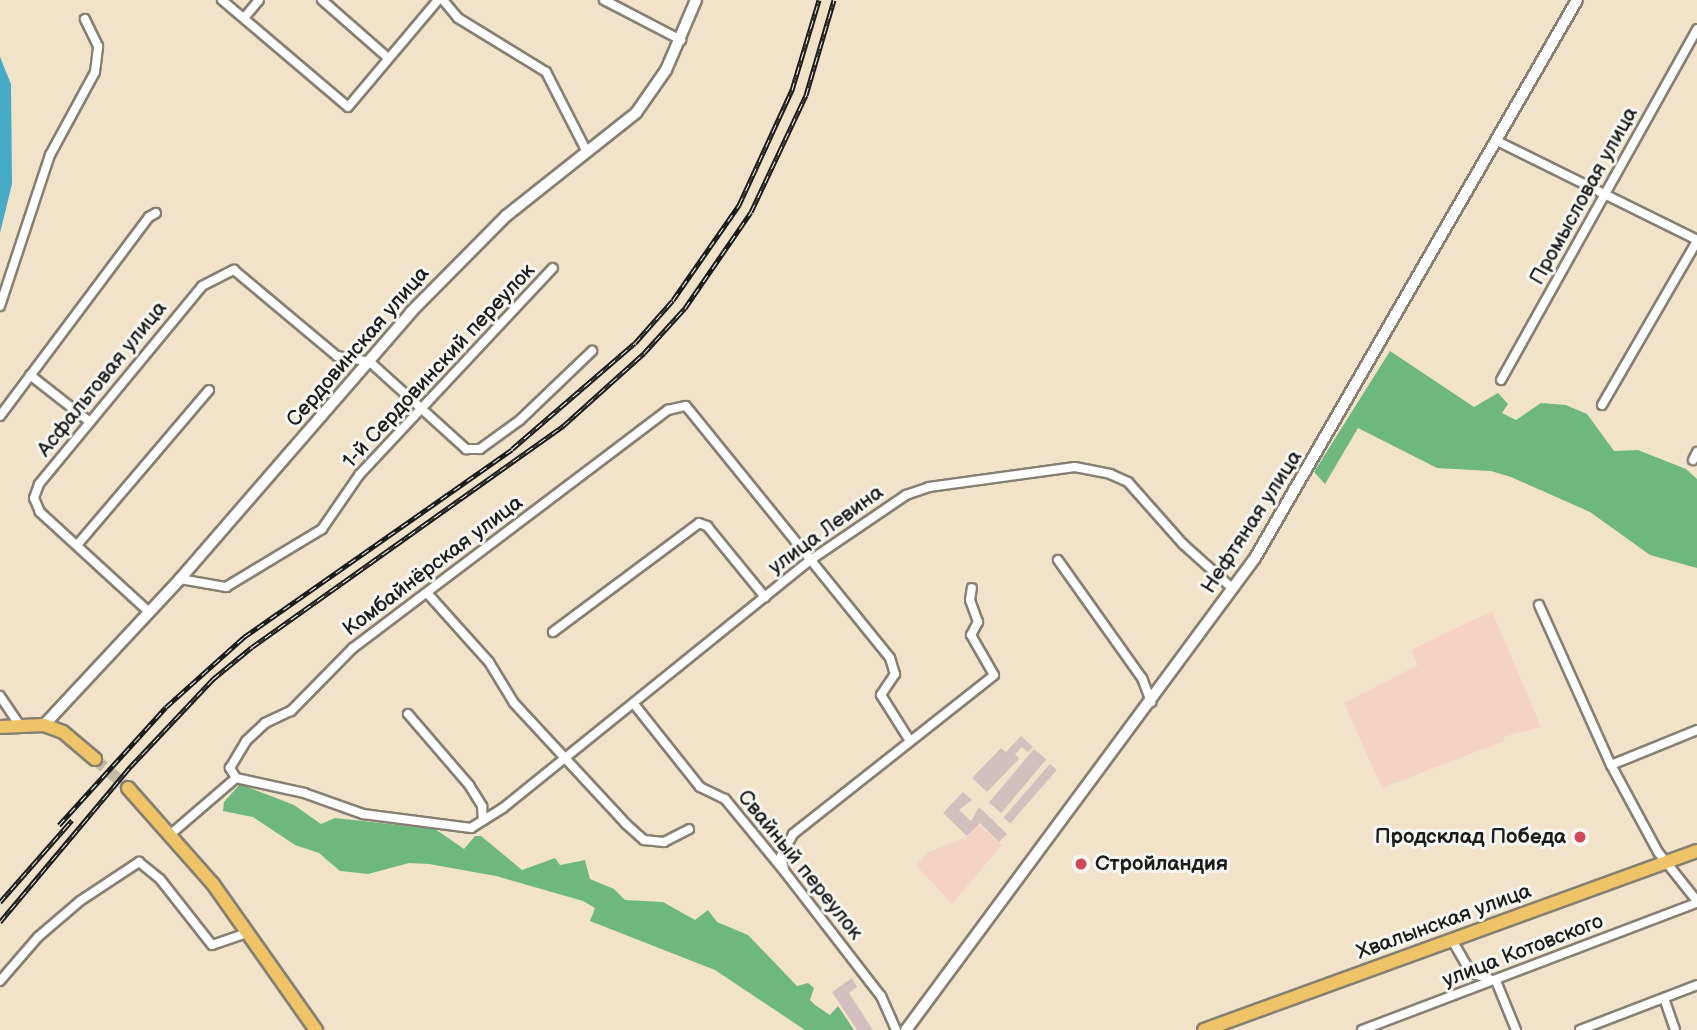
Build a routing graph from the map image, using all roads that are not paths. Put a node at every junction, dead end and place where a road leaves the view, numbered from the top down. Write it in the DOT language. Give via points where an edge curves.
graph roads {
  1 [pos="222,0"];
  2 [pos="259,0"];
  3 [pos="322,0"];
  4 [pos="441,0"];
  5 [pos="604,0"];
  6 [pos="696,0"];
  7 [pos="1577,0"];
  8 [pos="244,18"];
  9 [pos="85,19"];
  10 [pos="1697,29"];
  11 [pos="681,40"];
  12 [pos="387,57"];
  13 [pos="1499,142"];
  14 [pos="587,152"];
  15 [pos="1607,193"];
  16 [pos="156,214"];
  17 [pos="1697,240"];
  18 [pos="553,268"];
  19 [pos="0,306"];
  20 [pos="592,351"];
  21 [pos="370,362"];
  22 [pos="30,374"];
  23 [pos="1501,380"];
  24 [pos="209,390"];
  25 [pos="1602,405"];
  26 [pos="421,409"];
  27 [pos="0,416"];
  28 [pos="90,422"];
  29 [pos="78,544"];
  30 [pos="812,559"];
  31 [pos="1058,560"];
  32 [pos="180,579"];
  33 [pos="972,587"];
  34 [pos="1233,589"];
  35 [pos="428,594"];
  36 [pos="765,597"];
  37 [pos="1539,606"];
  38 [pos="148,611"];
  39 [pos="553,632"];
  40 [pos="0,696"];
  41 [pos="1151,702"];
  42 [pos="634,704"];
  43 [pos="408,714"];
  44 [pos="18,723"];
  45 [pos="44,724"];
  46 [pos="0,727"];
  47 [pos="1697,730"];
  48 [pos="910,741"];
  49 [pos="566,757"];
  50 [pos="95,758"];
  51 [pos="1611,765"];
  52 [pos="236,778"];
  53 [pos="128,788"];
  54 [pos="483,821"];
  55 [pos="689,829"];
  56 [pos="172,833"];
  57 [pos="1697,851"];
  58 [pos="1668,861"];
  59 [pos="785,872"];
  60 [pos="1697,902"];
  61 [pos="247,933"];
  62 [pos="1452,940"];
  63 [pos="0,981"];
  64 [pos="1496,981"];
  65 [pos="1697,985"];
  66 [pos="1664,998"];
  67 [pos="1596,1028"];
  68 [pos="316,1030"];
  69 [pos="896,1030"];
  70 [pos="906,1030"];
  71 [pos="1204,1030"];
  72 [pos="1362,1030"];
  73 [pos="1516,1030"];
  74 [pos="1580,1030"];
  75 [pos="1675,1030"];
  1 -- 8 [label="street"];
  2 -- 8 [label="street"];
  3 -- 12 [label="street"];
  4 -- 12 [label="street"];
  4 -- 14 [label="street" via="458,18 546,72"];
  5 -- 11 [label="street"];
  6 -- 11 [label="street, Сердовинская улица"];
  7 -- 13 [label="street, Нефтяная улица"];
  8 -- 12 [label="street" via="348,107"];
  9 -- 19 [label="street" via="98,46 95,72 50,155"];
  10 -- 15 [label="street, Промысловая улица"];
  11 -- 14 [label="street, Сердовинская улица" via="636,113"];
  13 -- 15 [label="street"];
  13 -- 34 [label="street, Нефтяная улица" via="1287,510"];
  14 -- 21 [label="street, Сердовинская улица" via="506,216"];
  15 -- 17 [label="street"];
  15 -- 23 [label="street, Промысловая улица"];
  16 -- 22 [label="street" via="149,217"];
  17 -- 25 [label="street"];
  18 -- 26 [label="street, 1-й Сердовинский переулок"];
  20 -- 26 [label="street" via="520,420 480,449 466,449"];
  21 -- 26 [label="street"];
  21 -- 28 [label="street, Асфальтовая улица" via="337,356 234,270 202,286"];
  21 -- 32 [label="street, Сердовинская улица"];
  22 -- 27 [label="street"];
  22 -- 28 [label="street"];
  24 -- 29 [label="street"];
  26 -- 32 [label="street, 1-й Сердовинский переулок" via="360,474 322,529 226,587"];
  28 -- 29 [label="street, Асфальтовая улица" via="39,484 34,498 40,512"];
  29 -- 38 [label="street"];
  30 -- 34 [label="street, улица Левина" via="906,495 929,487 1075,467 1128,482 1183,544"];
  30 -- 35 [label="street, Комбайнёрская улица" via="686,406 668,410"];
  30 -- 36 [label="street, улица Левина"];
  30 -- 48 [label="street" via="890,658 895,674 881,695"];
  31 -- 41 [label="street" via="1142,678"];
  32 -- 38 [label="street, Сердовинская улица"];
  33 -- 48 [label="street" via="970,600 978,622 971,635 994,675"];
  34 -- 41 [label="street, Нефтяная улица"];
  35 -- 49 [label="street" via="489,662 514,703"];
  35 -- 52 [label="street, Комбайнёрская улица" via="337,661 291,711 265,723 246,741 230,768"];
  36 -- 39 [label="street" via="707,526 699,523"];
  36 -- 42 [label="street, улица Левина"];
  37 -- 51 [label="street"];
  38 -- 45 [label="street, Сердовинская улица"];
  40 -- 44 [label="street"];
  41 -- 70 [label="street, Нефтяная улица"];
  42 -- 49 [label="street, улица Левина"];
  42 -- 59 [label="street, Свайный переулок" via="700,787 725,799"];
  43 -- 54 [label="street" via="469,785 482,806"];
  44 -- 45 [label="main road"];
  44 -- 46 [label="main road"];
  45 -- 50 [label="main road" via="63,732"];
  47 -- 51 [label="street"];
  48 -- 59 [label="street" via="786,841 781,856"];
  49 -- 54 [label="street, улица Левина"];
  49 -- 55 [label="street" via="644,840 664,842"];
  51 -- 58 [label="street" via="1658,852"];
  52 -- 54 [label="street, улица Левина" via="304,793 363,814 471,828"];
  52 -- 56 [label="street"];
  53 -- 56 [label="main road"];
  56 -- 61 [label="main road"];
  57 -- 58 [label="main road, Хвалынская улица"];
  58 -- 60 [label="street"];
  58 -- 62 [label="main road, Хвалынская улица"];
  59 -- 69 [label="street, Свайный переулок" via="881,996"];
  60 -- 64 [label="street, улица Котовского"];
  61 -- 63 [label="street" via="212,945 160,879 139,862 80,901 38,937"];
  61 -- 68 [label="main road"];
  62 -- 64 [label="street" via="1471,973"];
  62 -- 71 [label="main road, Хвалынская улица"];
  64 -- 72 [label="street, улица Котовского"];
  64 -- 73 [label="street"];
  65 -- 66 [label="street"];
  66 -- 67 [label="street"];
  66 -- 75 [label="street"];
  67 -- 74 [label="street"];
}
